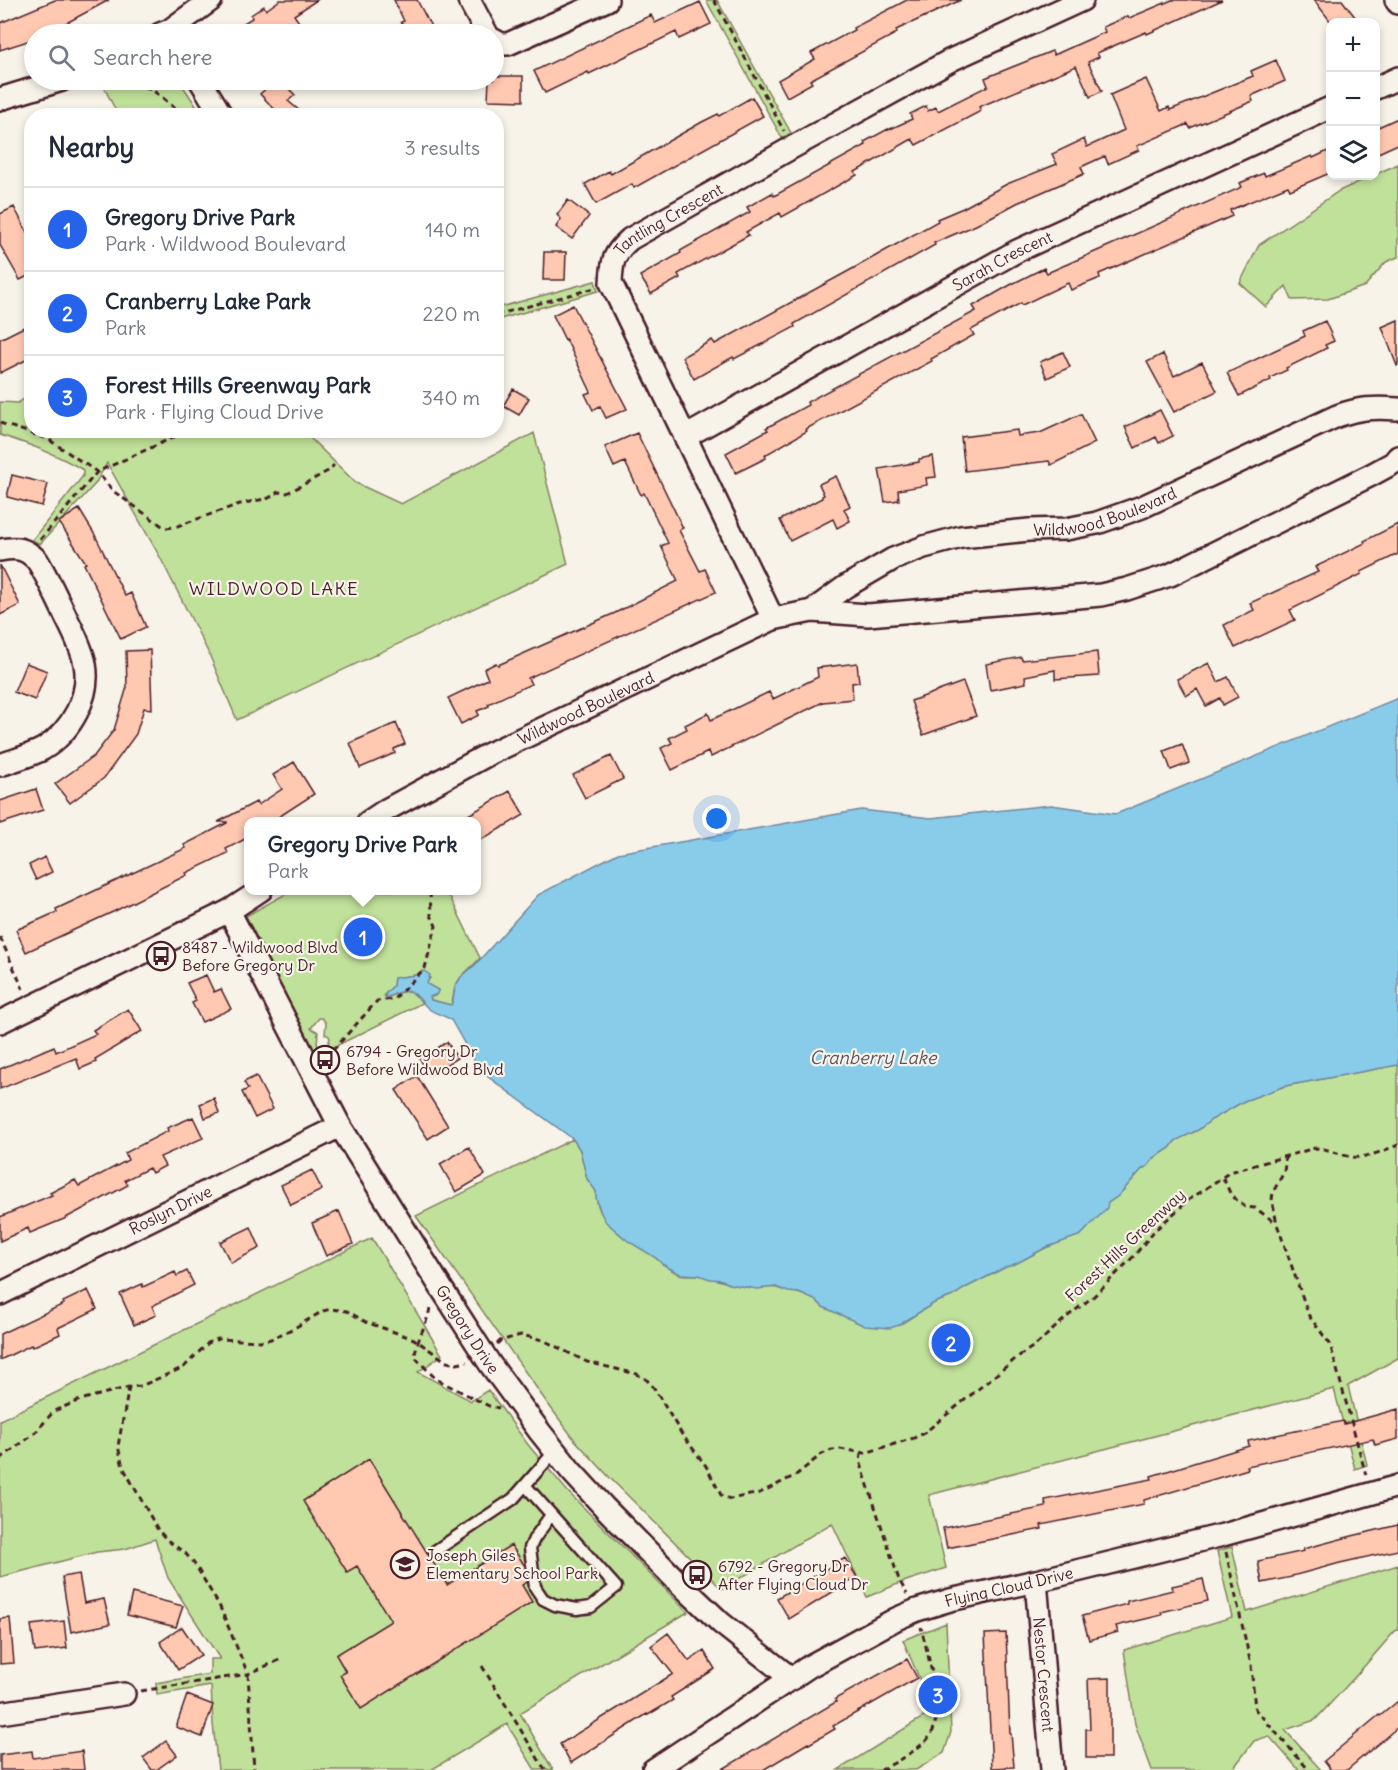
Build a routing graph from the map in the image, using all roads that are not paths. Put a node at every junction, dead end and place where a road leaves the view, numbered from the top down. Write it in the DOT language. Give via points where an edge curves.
graph roads {
  1 [pos="211,0"];
  2 [pos="469,0"];
  3 [pos="607,0"];
  4 [pos="1082,0"];
  5 [pos="179,24"];
  6 [pos="482,24"];
  7 [pos="504,44"];
  8 [pos="1398,78"];
  9 [pos="1380,86"];
  10 [pos="29,90"];
  11 [pos="206,90"];
  12 [pos="0,99"];
  13 [pos="217,108"];
  14 [pos="1326,110"];
  15 [pos="1398,409"];
  16 [pos="685,437"];
  17 [pos="1398,457"];
  18 [pos="0,550"];
  19 [pos="812,611"];
  20 [pos="772,620"];
  21 [pos="0,765"];
  22 [pos="376,817"];
  23 [pos="255,895"];
  24 [pos="229,911"];
  25 [pos="0,1022"];
  26 [pos="340,1126"];
  27 [pos="0,1294"];
  28 [pos="555,1451"];
  29 [pos="525,1485"];
  30 [pos="1398,1486"];
  31 [pos="551,1515"];
  32 [pos="435,1551"];
  33 [pos="1036,1581"];
  34 [pos="792,1679"];
  35 [pos="124,1694"];
  36 [pos="0,1713"];
  37 [pos="653,1770"];
  38 [pos="1052,1770"];
  1 -- 5 [label="street"];
  2 -- 6 [label="street"];
  3 -- 7 [label="street"];
  4 -- 16 [label="street, Tantling Crescent" via="951,60 630,239 617,251 611,283"];
  8 -- 9 [label="street"];
  10 -- 12 [label="street"];
  11 -- 13 [label="street"];
  14 -- 16 [label="street, Sarah Crescent" via="1017,250"];
  15 -- 19 [label="street, Wildwood Boulevard" via="1369,407 1337,416 1142,507 1097,523 961,537 924,547 893,559"];
  16 -- 20 [label="street, Tantling Crescent"];
  17 -- 19 [label="street, Wildwood Boulevard" via="1371,475 1170,575 1127,589 1101,595 867,615"];
  18 -- 21 [label="street" via="14,547 38,560 73,632 85,662 86,679 83,698 58,738"];
  19 -- 20 [label="street, Wildwood Boulevard"];
  20 -- 22 [label="street, Wildwood Boulevard" via="489,754"];
  23 -- 24 [label="street"];
  24 -- 25 [label="street"];
  24 -- 26 [label="street, Gregory Drive"];
  26 -- 27 [label="street, Roslyn Drive"];
  26 -- 28 [label="street, Gregory Drive" via="490,1364"];
  28 -- 29 [label="lane"];
  28 -- 34 [label="street, Gregory Drive" via="605,1508 708,1611"];
  29 -- 31 [label="lane"];
  29 -- 32 [label="lane" via="513,1498"];
  30 -- 33 [label="street, Flying Cloud Drive"];
  31 -- 31 [label="lane" via="616,1587 591,1607 555,1605 543,1599 535,1587 530,1548"];
  33 -- 34 [label="street, Flying Cloud Drive" via="917,1610"];
  33 -- 38 [label="street, Nestor Crescent"];
  34 -- 37 [label="street, Flying Cloud Drive"];
  35 -- 36 [label="street"];
}
